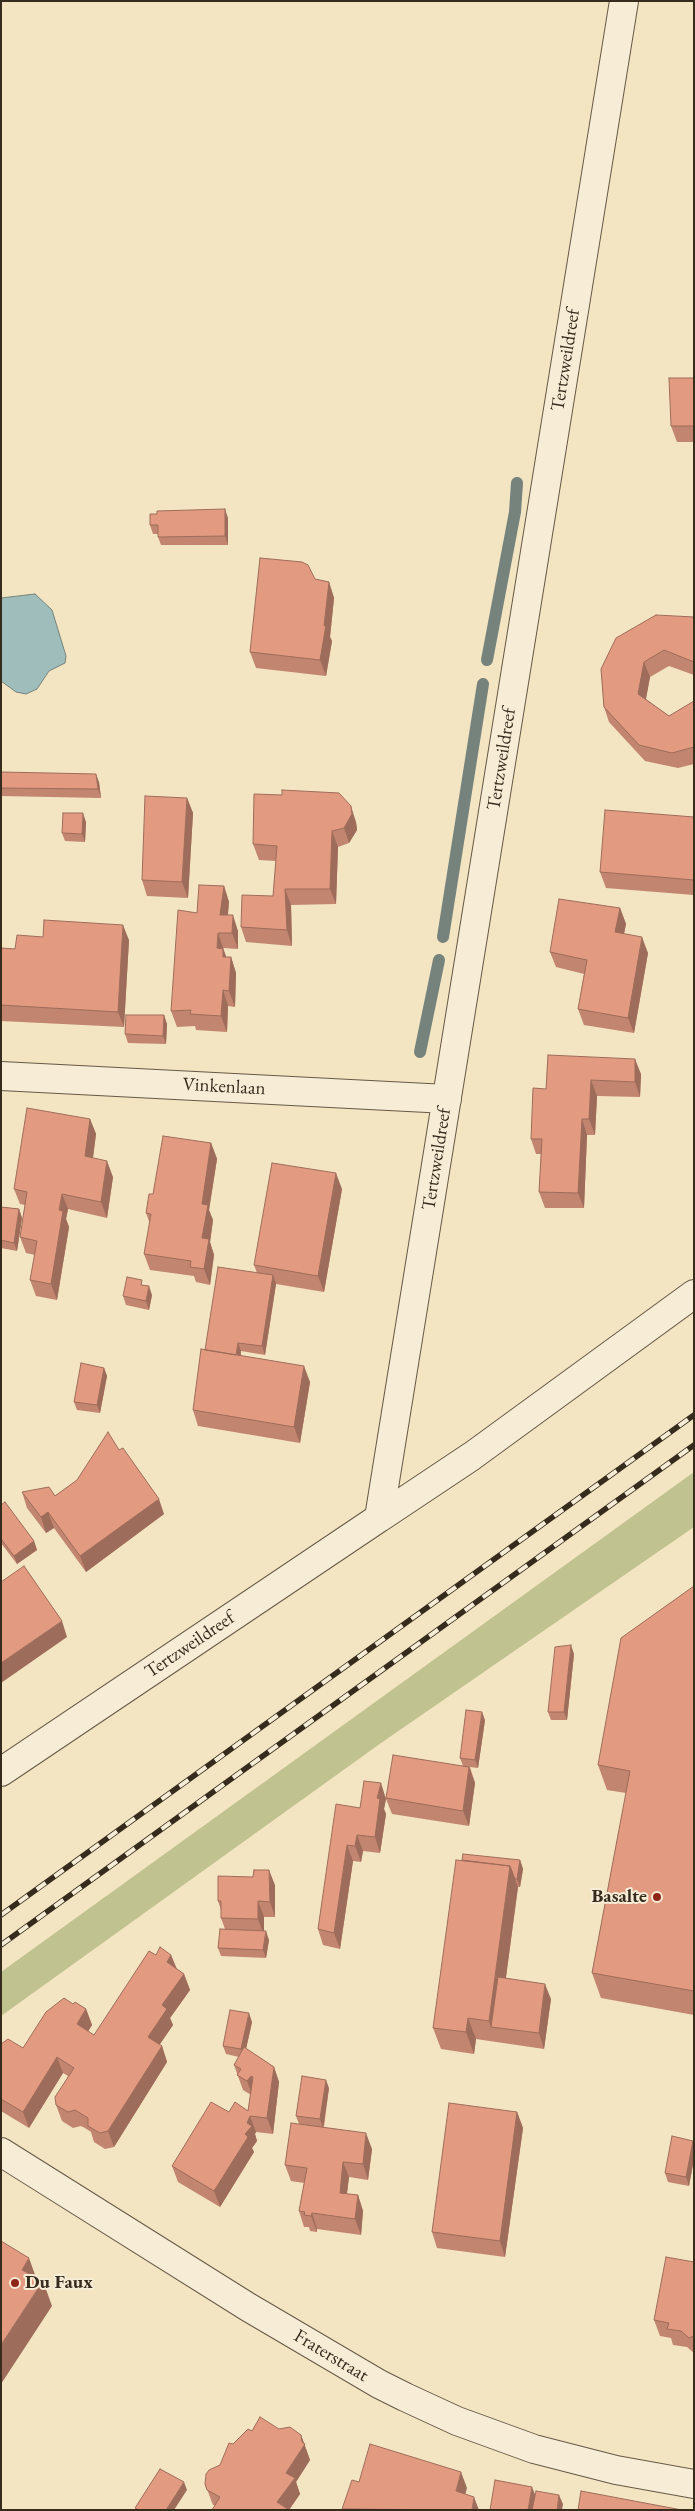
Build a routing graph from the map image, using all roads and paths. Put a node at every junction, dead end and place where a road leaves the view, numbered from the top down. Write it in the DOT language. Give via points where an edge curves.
graph roads {
  1 [pos="624,1"];
  2 [pos="1,1076"];
  3 [pos="447,1099"];
  4 [pos="694,1294"];
  5 [pos="379,1518"];
  6 [pos="1,1772"];
  7 [pos="1,2152"];
  8 [pos="694,2484"];
  1 -- 3 [label="street, Tertzweildreef"];
  2 -- 3 [label="street, Vinkenlaan"];
  3 -- 5 [label="street, Tertzweildreef"];
  4 -- 5 [label="street, Tertzweildreef" via="472,1456"];
  5 -- 6 [label="street, Tertzweildreef"];
  7 -- 8 [label="street, Fraterstraat" via="248,2307 396,2393 456,2421 534,2449 616,2470"];
}
